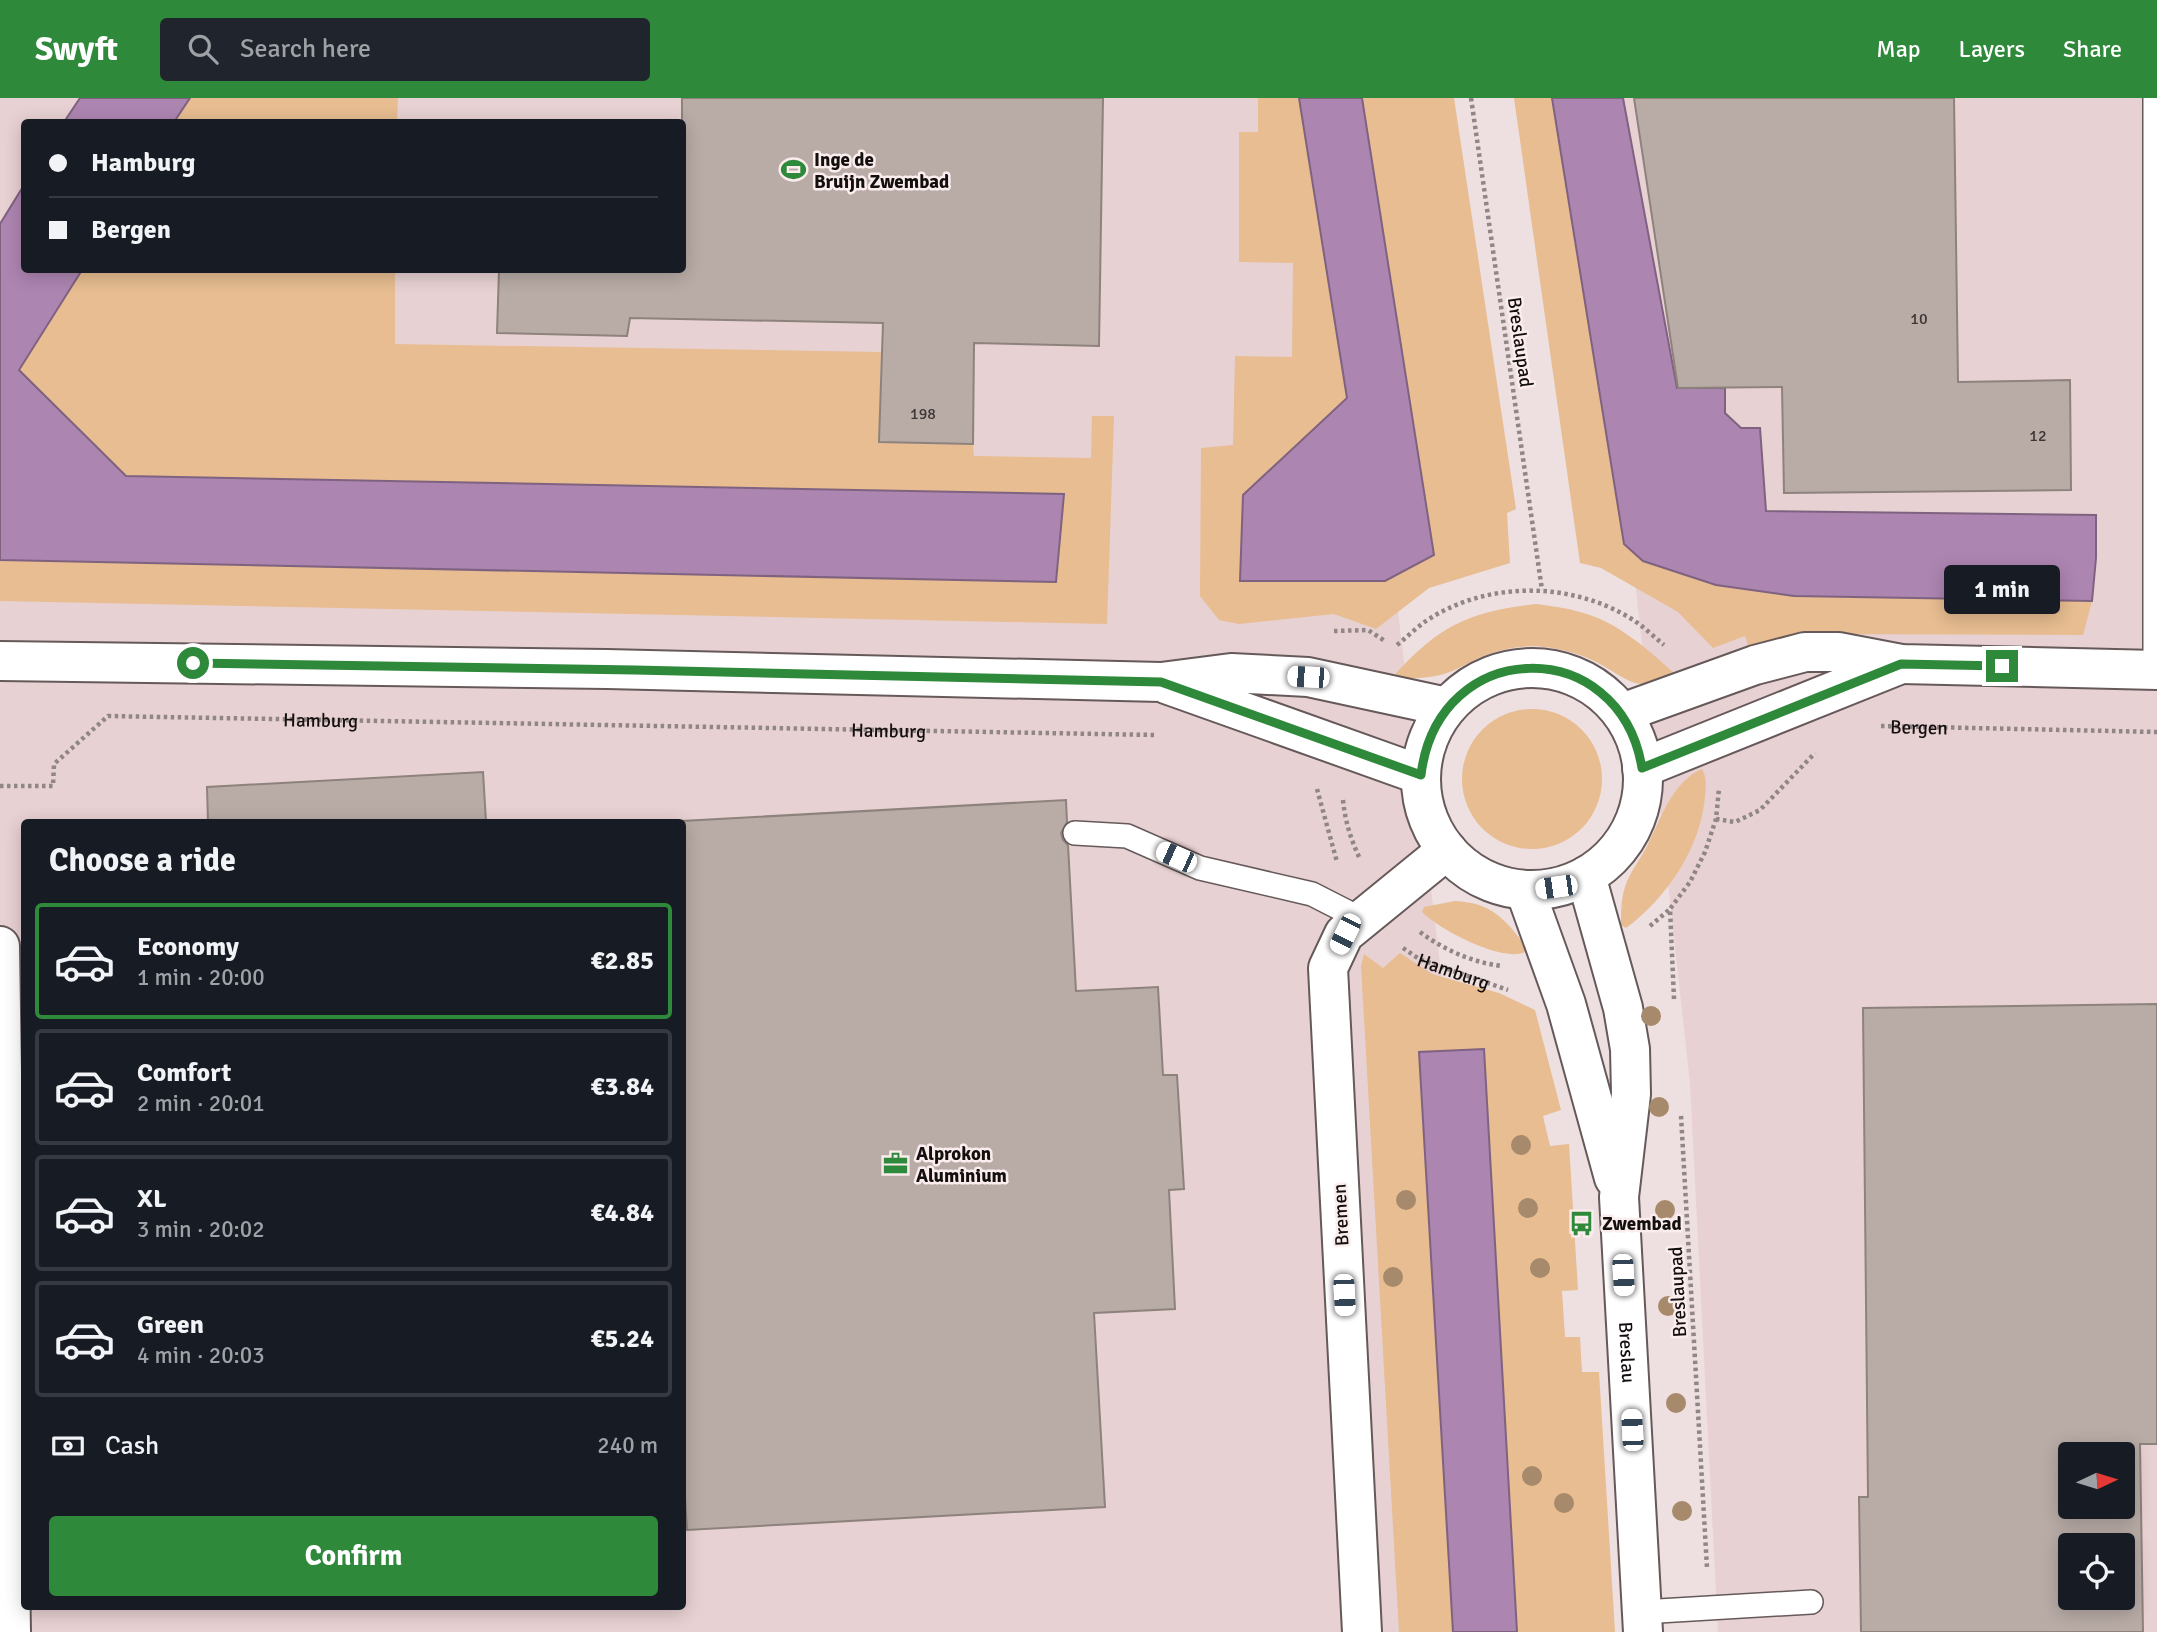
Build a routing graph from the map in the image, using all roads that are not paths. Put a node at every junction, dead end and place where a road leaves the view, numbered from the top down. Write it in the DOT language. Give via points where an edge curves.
graph roads {
  1 [pos="2155,98"];
  2 [pos="0,661"];
  3 [pos="1901,664"];
  4 [pos="2156,670"];
  5 [pos="1161,682"];
  6 [pos="1447,707"];
  7 [pos="1622,713"];
  8 [pos="1642,768"];
  9 [pos="1421,775"];
  10 [pos="1075,833"];
  11 [pos="1447,850"];
  12 [pos="1586,876"];
  13 [pos="1525,890"];
  14 [pos="1373,910"];
  15 [pos="0,946"];
  16 [pos="14,1190"];
  17 [pos="1619,1197"];
  18 [pos="1811,1602"];
  19 [pos="1642,1622"];
  20 [pos="11,1632"];
  21 [pos="1362,1632"];
  1 -- 4 [label="lane"];
  2 -- 5 [label="street"];
  3 -- 4 [label="street"];
  3 -- 7 [label="street" via="1838,652 1805,652"];
  3 -- 8 [label="street"];
  5 -- 6 [label="street" via="1231,673 1308,677"];
  5 -- 9 [label="street"];
  6 -- 7 [label="street" via="1494,674 1521,668 1550,669 1578,678"];
  6 -- 9 [label="street" via="1424,751"];
  7 -- 8 [label="street" via="1639,749"];
  8 -- 12 [label="street" via="1643,790 1631,831 1619,848"];
  9 -- 11 [label="street" via="1423,802 1432,828"];
  10 -- 14 [label="lane" via="1127,836 1200,868"];
  11 -- 13 [label="street" via="1469,871 1496,884"];
  11 -- 14 [label="street, Bremen"];
  12 -- 13 [label="street" via="1556,887"];
  12 -- 17 [label="street, Breslau" via="1623,1008 1630,1060 1631,1094"];
  13 -- 17 [label="street, Breslau" via="1566,1004"];
  14 -- 21 [label="street, Bremen" via="1345,934 1328,968"];
  15 -- 16 [label="street"];
  16 -- 20 [label="street"];
  17 -- 19 [label="street, Breslau"];
  18 -- 19 [label="lane" via="1709,1608"];
}
